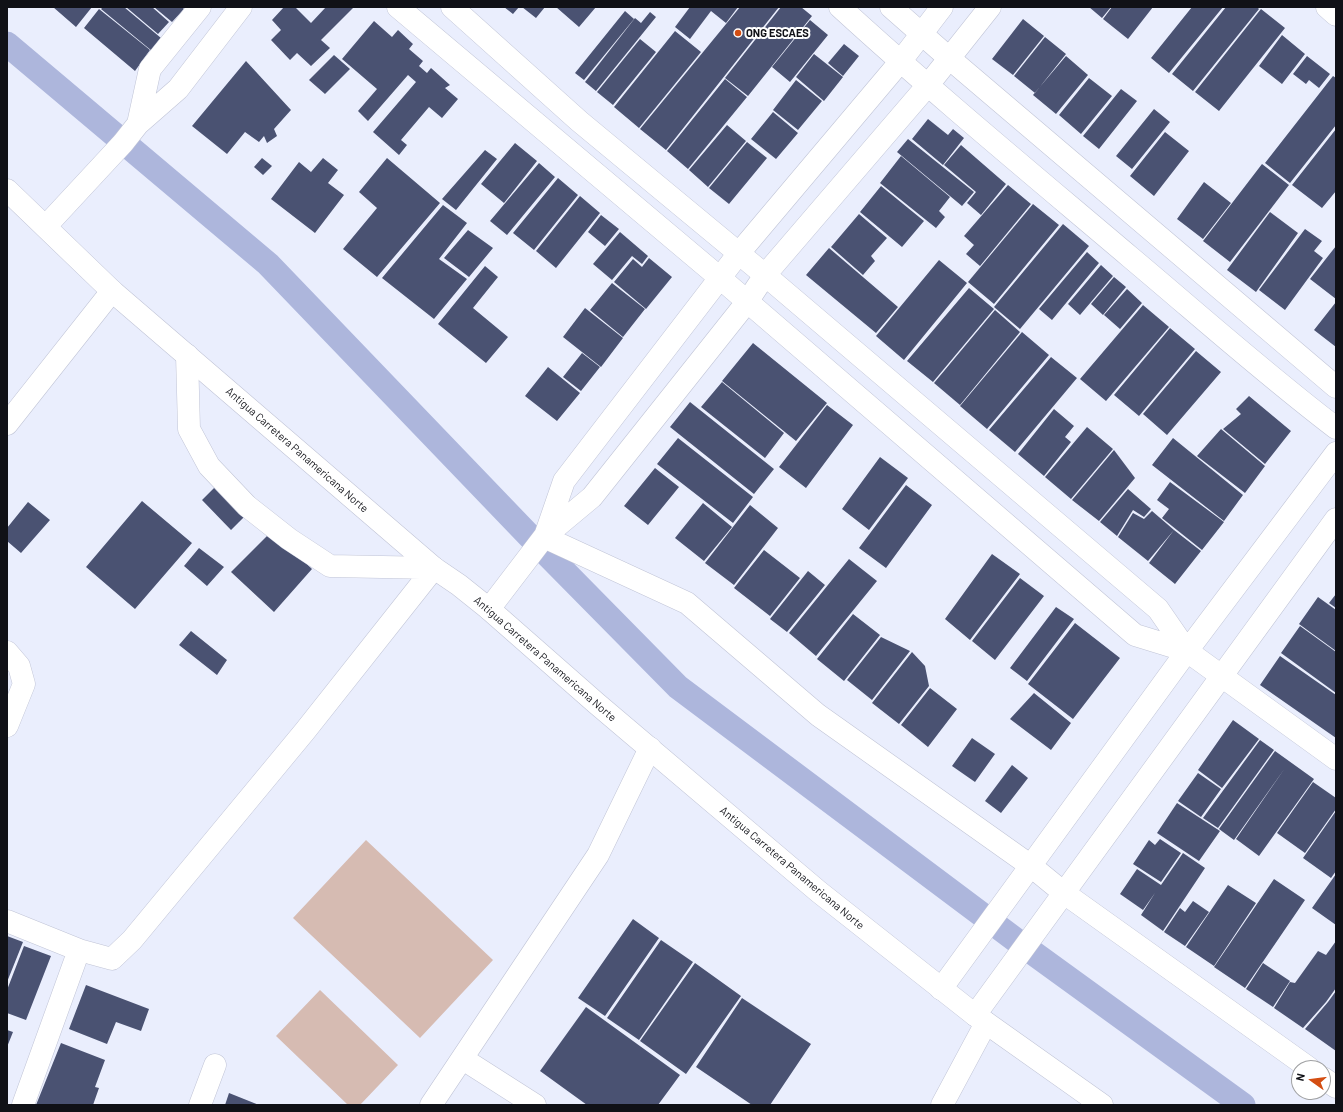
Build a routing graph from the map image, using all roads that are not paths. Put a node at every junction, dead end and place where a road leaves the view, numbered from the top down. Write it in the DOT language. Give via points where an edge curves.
graph roads {
  1 [pos="200,7"];
  2 [pos="241,7"];
  3 [pos="398,7"];
  4 [pos="452,7"];
  5 [pos="840,7"];
  6 [pos="891,7"];
  7 [pos="942,7"];
  8 [pos="990,7"];
  9 [pos="1327,7"];
  10 [pos="1336,15"];
  11 [pos="921,34"];
  12 [pos="949,58"];
  13 [pos="900,62"];
  14 [pos="928,85"];
  15 [pos="138,124"];
  16 [pos="7,190"];
  17 [pos="1137,218"];
  18 [pos="46,226"];
  19 [pos="1115,244"];
  20 [pos="739,253"];
  21 [pos="765,275"];
  22 [pos="720,278"];
  23 [pos="112,290"];
  24 [pos="747,302"];
  25 [pos="187,355"];
  26 [pos="1336,386"];
  27 [pos="7,424"];
  28 [pos="1336,428"];
  29 [pos="1336,453"];
  30 [pos="974,454"];
  31 [pos="953,477"];
  32 [pos="1336,519"];
  33 [pos="544,537"];
  34 [pos="434,568"];
  35 [pos="489,609"];
  36 [pos="1187,651"];
  37 [pos="7,652"];
  38 [pos="1222,676"];
  39 [pos="7,726"];
  40 [pos="650,748"];
  41 [pos="1336,759"];
  42 [pos="1031,866"];
  43 [pos="1064,893"];
  44 [pos="7,921"];
  45 [pos="79,950"];
  46 [pos="941,989"];
  47 [pos="980,1019"];
  48 [pos="462,1059"];
  49 [pos="1298,1060"];
  50 [pos="215,1065"];
  51 [pos="23,1105"];
  52 [pos="200,1105"];
  53 [pos="431,1105"];
  54 [pos="535,1105"];
  55 [pos="942,1105"];
  56 [pos="1102,1105"];
  1 -- 15 [label="street" via="150,69"];
  2 -- 15 [label="street" via="178,90"];
  3 -- 22 [label="street"];
  4 -- 20 [label="street" via="579,121"];
  5 -- 13 [label="street"];
  6 -- 11 [label="street"];
  7 -- 11 [label="street"];
  8 -- 12 [label="street"];
  9 -- 10 [label="street"];
  11 -- 12 [label="street"];
  11 -- 13 [label="street"];
  12 -- 14 [label="street"];
  12 -- 17 [label="street"];
  13 -- 14 [label="street"];
  13 -- 20 [label="street"];
  14 -- 19 [label="street"];
  14 -- 21 [label="street"];
  15 -- 18 [label="street"];
  16 -- 18 [label="street, Antigua Carretera Panamericana Norte"];
  17 -- 19 [label="street"];
  17 -- 26 [label="street"];
  18 -- 23 [label="street, Antigua Carretera Panamericana Norte"];
  19 -- 28 [label="street"];
  20 -- 21 [label="street"];
  20 -- 22 [label="street"];
  21 -- 24 [label="street"];
  21 -- 30 [label="street"];
  22 -- 24 [label="street"];
  22 -- 33 [label="street" via="564,481"];
  23 -- 25 [label="street, Antigua Carretera Panamericana Norte"];
  23 -- 27 [label="street"];
  24 -- 31 [label="street"];
  24 -- 33 [label="street" via="592,497"];
  25 -- 34 [label="street, Antigua Carretera Panamericana Norte"];
  25 -- 34 [label="street" via="190,429 210,466 248,506 289,539 330,566"];
  29 -- 36 [label="street"];
  30 -- 31 [label="street"];
  30 -- 36 [label="street" via="1158,609"];
  31 -- 36 [label="street" via="1135,635"];
  32 -- 38 [label="street"];
  33 -- 35 [label="street"];
  33 -- 42 [label="street" via="687,603 818,715"];
  34 -- 35 [label="street, Antigua Carretera Panamericana Norte"];
  34 -- 45 [label="street" via="305,731 132,940 112,959"];
  35 -- 40 [label="street, Antigua Carretera Panamericana Norte"];
  36 -- 38 [label="street"];
  36 -- 42 [label="street"];
  37 -- 39 [label="street" via="19,666 24,684"];
  38 -- 41 [label="street"];
  38 -- 43 [label="street"];
  40 -- 46 [label="street, Antigua Carretera Panamericana Norte" via="819,892"];
  40 -- 48 [label="street" via="598,855"];
  42 -- 43 [label="street"];
  42 -- 46 [label="street"];
  43 -- 47 [label="street"];
  43 -- 49 [label="street"];
  44 -- 45 [label="street"];
  45 -- 51 [label="street"];
  46 -- 47 [label="street, Antigua Carretera Panamericana Norte"];
  47 -- 55 [label="street"];
  47 -- 56 [label="street, Antigua Carretera Panamericana Norte"];
  48 -- 53 [label="street"];
  48 -- 54 [label="street"];
  50 -- 52 [label="street"];
}
